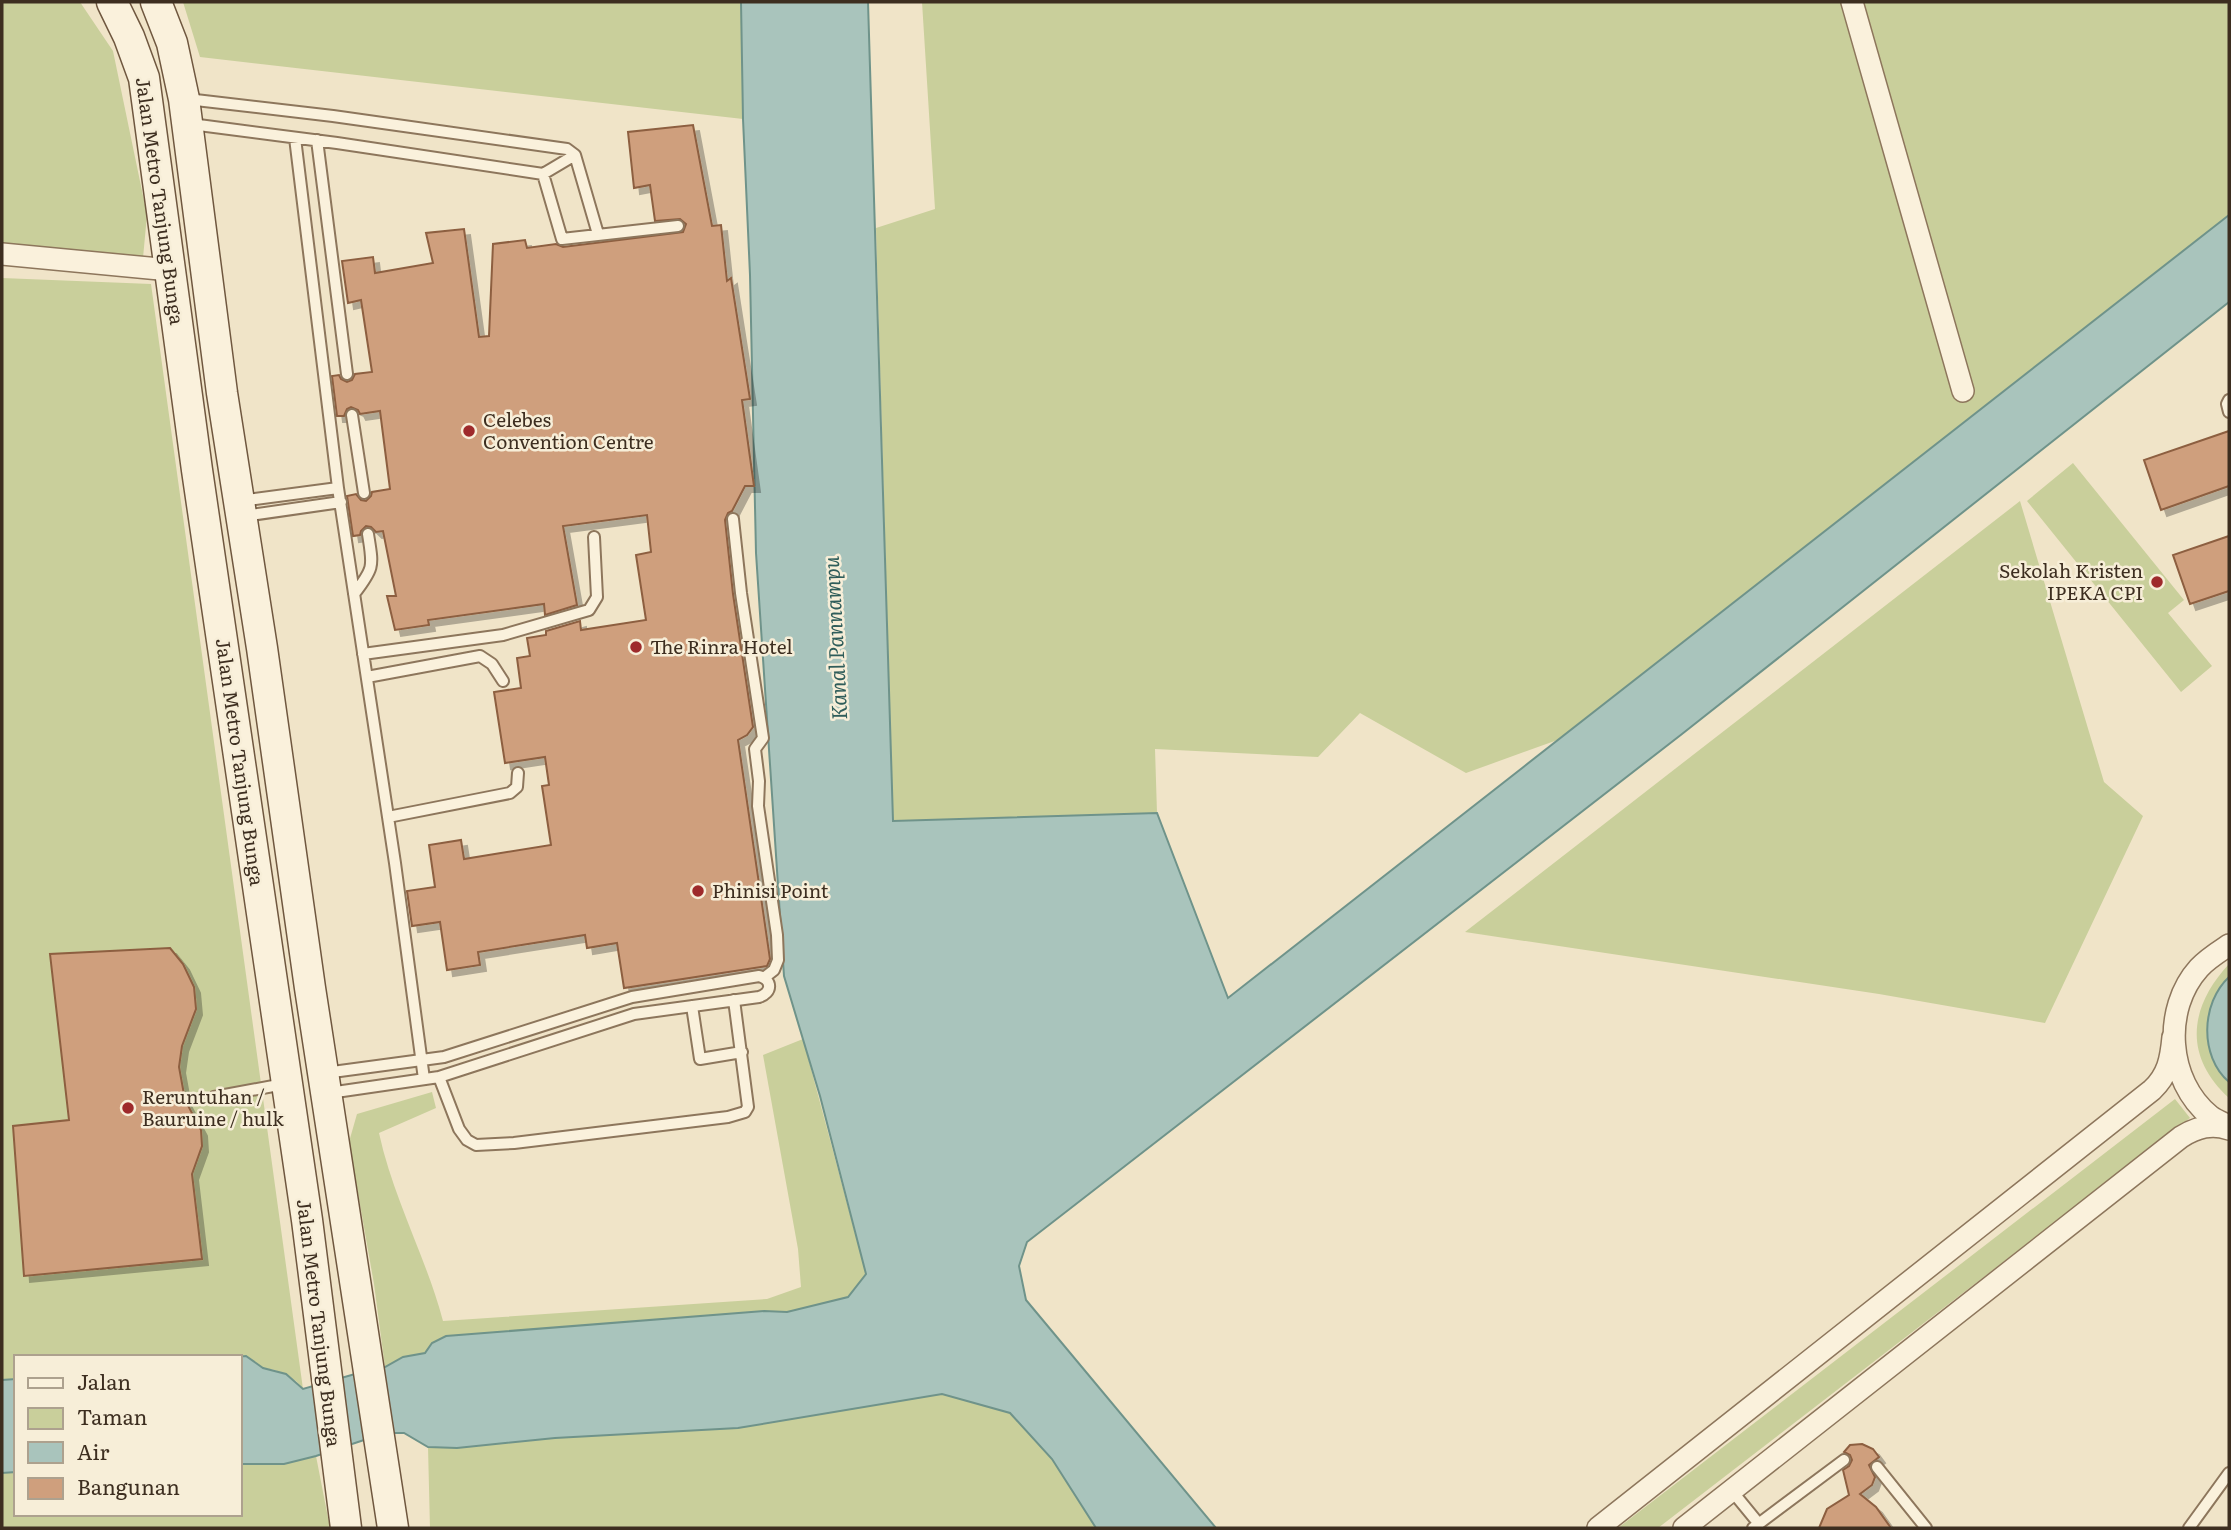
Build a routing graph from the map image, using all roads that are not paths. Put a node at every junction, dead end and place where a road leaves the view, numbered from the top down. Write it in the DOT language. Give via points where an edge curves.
graph roads {
  1 [pos="112,2"];
  2 [pos="156,2"];
  3 [pos="1852,2"];
  4 [pos="186,112"];
  5 [pos="295,138"];
  6 [pos="317,140"];
  7 [pos="575,156"];
  8 [pos="543,174"];
  9 [pos="678,226"];
  10 [pos="597,234"];
  11 [pos="2,254"];
  12 [pos="170,270"];
  13 [pos="347,374"];
  14 [pos="1963,391"];
  15 [pos="2229,400"];
  16 [pos="2229,412"];
  17 [pos="352,415"];
  18 [pos="338,488"];
  19 [pos="363,493"];
  20 [pos="341,502"];
  21 [pos="240,509"];
  22 [pos="204,516"];
  23 [pos="733,519"];
  24 [pos="368,534"];
  25 [pos="594,537"];
  26 [pos="354,594"];
  27 [pos="363,654"];
  28 [pos="367,677"];
  29 [pos="503,681"];
  30 [pos="518,773"];
  31 [pos="388,817"];
  32 [pos="2229,945"];
  33 [pos="765,977"];
  34 [pos="734,1000"];
  35 [pos="692,1006"];
  36 [pos="574,1016"];
  37 [pos="578,1031"];
  38 [pos="2173,1037"];
  39 [pos="742,1052"];
  40 [pos="422,1061"];
  41 [pos="439,1077"];
  42 [pos="424,1079"];
  43 [pos="286,1084"];
  44 [pos="324,1084"];
  45 [pos="214,1097"];
  46 [pos="2229,1128"];
  47 [pos="1843,1460"];
  48 [pos="1877,1466"];
  49 [pos="2229,1473"];
  50 [pos="1732,1491"];
  51 [pos="1756,1526"];
  52 [pos="346,1528"];
  53 [pos="393,1528"];
  54 [pos="1598,1528"];
  55 [pos="1684,1528"];
  56 [pos="1926,1528"];
  57 [pos="2189,1528"];
  1 -- 12 [label="main road, Jalan Metro Tanjung Bunga" via="144,78"];
  2 -- 4 [label="main road, Jalan Metro Tanjung Bunga" via="172,43"];
  3 -- 14 [label="street"];
  4 -- 5 [label="lane" via="206,125"];
  4 -- 7 [label="lane" via="333,116 550,146 567,149"];
  4 -- 21 [label="main road, Jalan Metro Tanjung Bunga"];
  5 -- 6 [label="lane"];
  5 -- 18 [label="lane"];
  6 -- 8 [label="lane"];
  6 -- 13 [label="lane"];
  7 -- 8 [label="lane"];
  7 -- 10 [label="lane"];
  8 -- 10 [label="lane" via="562,239"];
  9 -- 10 [label="lane"];
  11 -- 12 [label="street"];
  12 -- 22 [label="main road, Jalan Metro Tanjung Bunga"];
  15 -- 16 [label="lane"];
  17 -- 19 [label="lane"];
  18 -- 20 [label="lane"];
  18 -- 21 [label="lane"];
  20 -- 21 [label="lane"];
  20 -- 26 [label="lane"];
  21 -- 22 [label="main road"];
  21 -- 44 [label="main road, Jalan Metro Tanjung Bunga"];
  22 -- 43 [label="main road, Jalan Metro Tanjung Bunga"];
  23 -- 33 [label="lane" via="763,738 755,749 758,806 777,935 778,960"];
  24 -- 26 [label="lane" via="373,564"];
  25 -- 27 [label="lane" via="597,597 589,610 503,635"];
  26 -- 27 [label="lane"];
  27 -- 28 [label="lane"];
  28 -- 29 [label="lane" via="480,656"];
  28 -- 31 [label="lane"];
  30 -- 31 [label="lane" via="517,787 510,793"];
  31 -- 40 [label="lane"];
  32 -- 38 [label="street" via="2199,968 2180,1000"];
  33 -- 34 [label="lane" via="769,982 765,995"];
  33 -- 36 [label="lane" via="632,997"];
  34 -- 35 [label="lane"];
  34 -- 39 [label="lane"];
  35 -- 37 [label="lane" via="634,1014"];
  35 -- 39 [label="lane" via="700,1059"];
  36 -- 37 [label="lane"];
  36 -- 40 [label="lane"];
  37 -- 41 [label="lane"];
  38 -- 46 [label="street" via="2180,1073 2193,1097"];
  38 -- 54 [label="street" via="2167,1072 2152,1090"];
  39 -- 41 [label="lane" via="745,1112 514,1143 476,1145 467,1140"];
  40 -- 42 [label="lane"];
  40 -- 44 [label="lane"];
  41 -- 42 [label="lane"];
  42 -- 44 [label="lane"];
  43 -- 45 [label="lane"];
  43 -- 52 [label="main road, Jalan Metro Tanjung Bunga"];
  44 -- 53 [label="main road, Jalan Metro Tanjung Bunga"];
  46 -- 50 [label="street" via="2203,1126 2181,1137"];
  47 -- 51 [label="lane"];
  48 -- 56 [label="lane"];
  49 -- 57 [label="lane"];
  50 -- 51 [label="lane"];
  50 -- 55 [label="street"];
}
